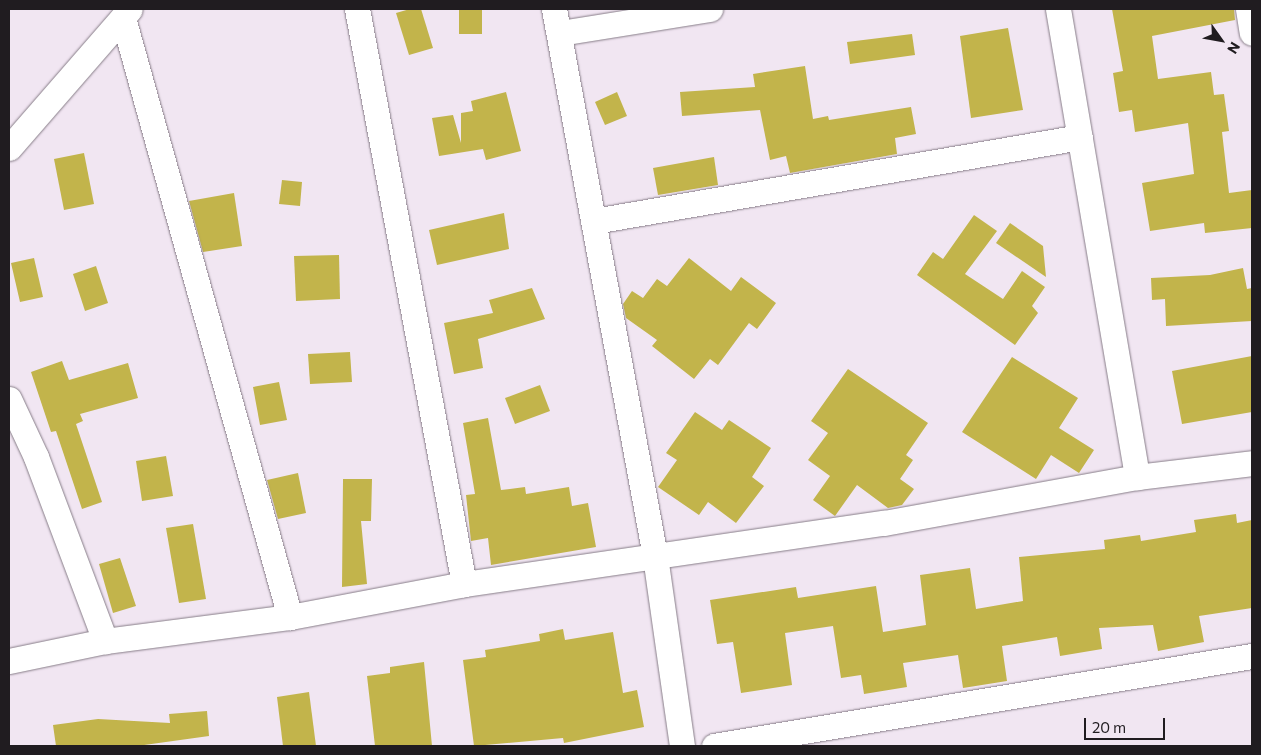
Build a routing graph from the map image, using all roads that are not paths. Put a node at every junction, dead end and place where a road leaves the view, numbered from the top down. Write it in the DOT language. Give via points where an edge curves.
graph roads {
  1 [pos="357,9"];
  2 [pos="554,9"];
  3 [pos="710,9"];
  4 [pos="1058,9"];
  5 [pos="1248,9"];
  6 [pos="127,13"];
  7 [pos="560,33"];
  8 [pos="1252,33"];
  9 [pos="1080,137"];
  10 [pos="9,148"];
  11 [pos="594,221"];
  12 [pos="9,399"];
  13 [pos="1252,463"];
  14 [pos="1137,477"];
  15 [pos="655,556"];
  16 [pos="464,584"];
  17 [pos="290,617"];
  18 [pos="105,642"];
  19 [pos="1252,656"];
  20 [pos="9,661"];
  21 [pos="682,746"];
  22 [pos="714,746"];
  1 -- 16 [label="street"];
  2 -- 7 [label="street"];
  3 -- 7 [label="street"];
  4 -- 9 [label="street"];
  5 -- 8 [label="street"];
  6 -- 10 [label="street"];
  6 -- 17 [label="street"];
  7 -- 11 [label="street"];
  9 -- 11 [label="street"];
  9 -- 14 [label="street"];
  11 -- 15 [label="street"];
  12 -- 18 [label="street" via="36,457"];
  13 -- 14 [label="street"];
  14 -- 15 [label="street" via="884,523"];
  15 -- 16 [label="street"];
  15 -- 21 [label="street"];
  16 -- 17 [label="street"];
  17 -- 18 [label="street"];
  18 -- 20 [label="street"];
  19 -- 22 [label="street"];
}
